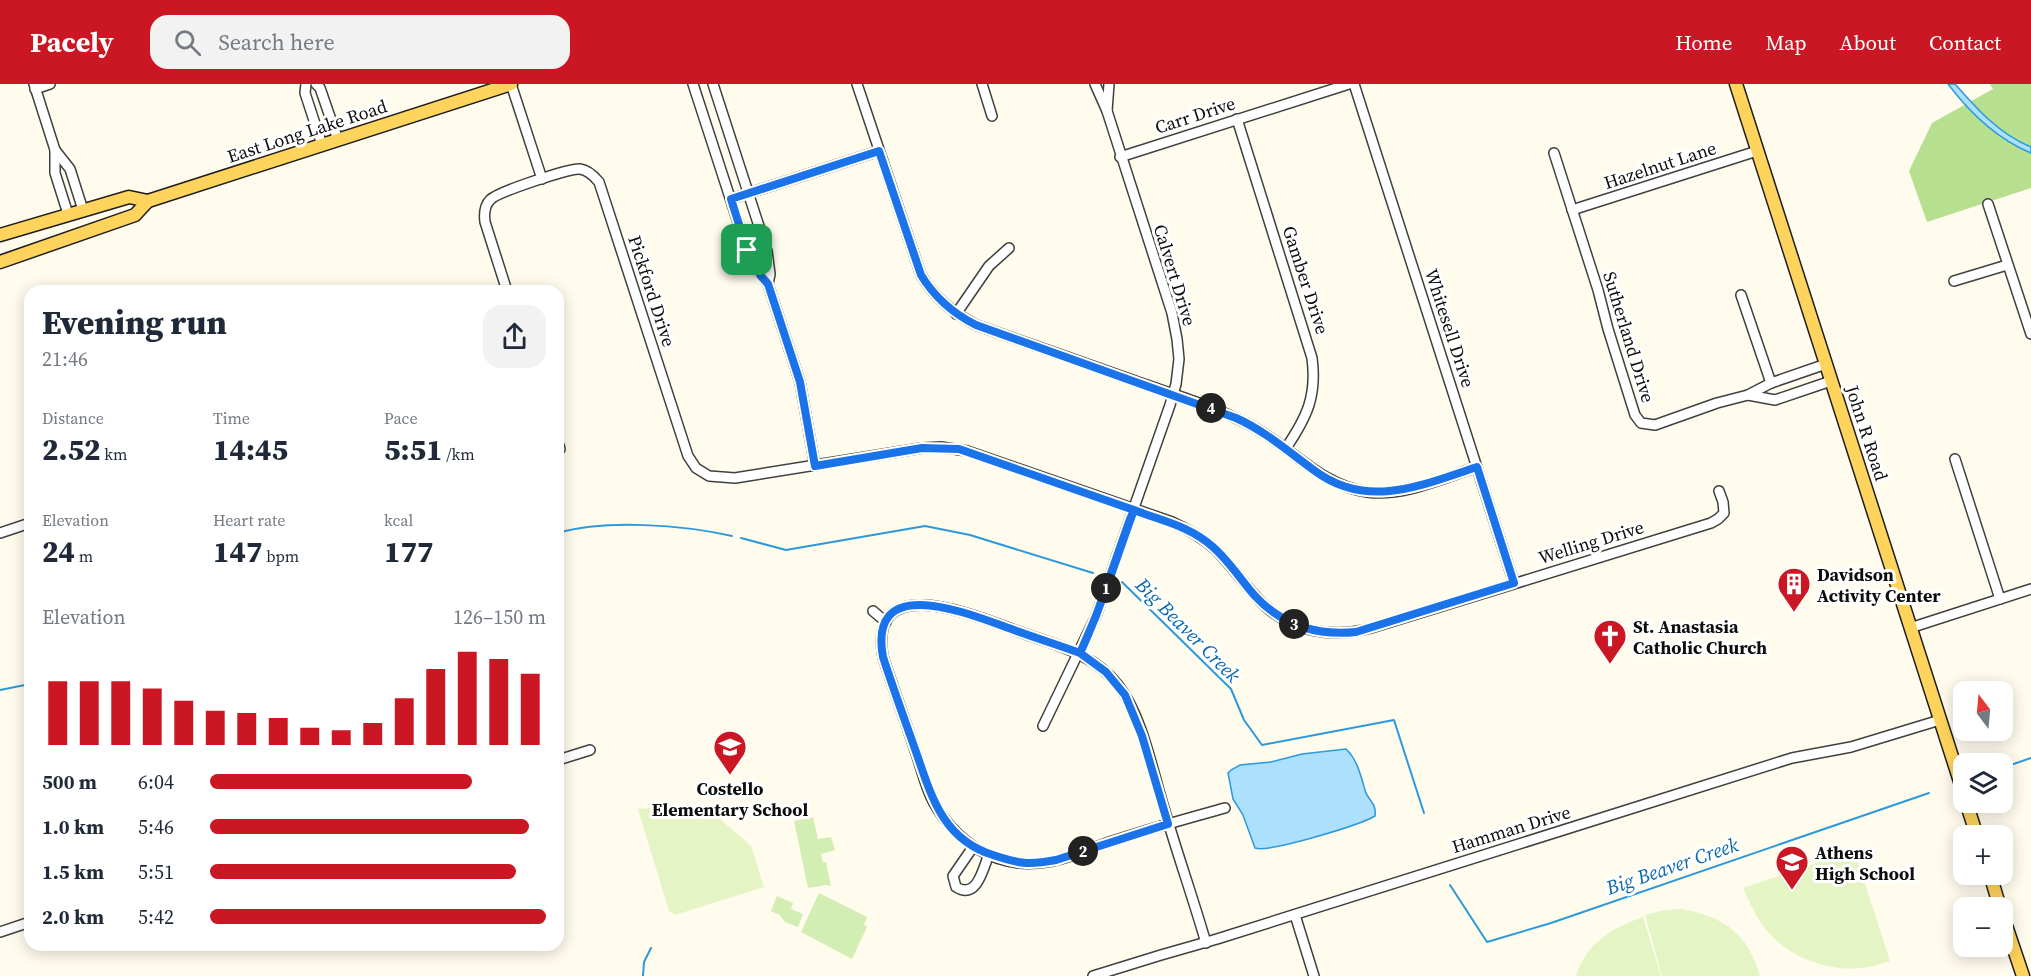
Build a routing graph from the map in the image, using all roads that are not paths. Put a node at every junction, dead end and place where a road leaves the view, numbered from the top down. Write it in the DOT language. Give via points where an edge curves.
graph roads {
  1 [pos="50,84"];
  2 [pos="306,84"];
  3 [pos="316,84"];
  4 [pos="511,84"];
  5 [pos="693,84"];
  6 [pos="713,84"];
  7 [pos="857,84"];
  8 [pos="982,84"];
  9 [pos="1095,84"];
  10 [pos="1109,84"];
  11 [pos="1349,84"];
  12 [pos="1354,84"];
  13 [pos="1736,84"];
  14 [pos="34,86"];
  15 [pos="1107,111"];
  16 [pos="992,116"];
  17 [pos="1237,119"];
  18 [pos="725,121"];
  19 [pos="707,126"];
  20 [pos="338,140"];
  21 [pos="322,145"];
  22 [pos="55,150"];
  23 [pos="879,151"];
  24 [pos="1757,151"];
  25 [pos="1554,153"];
  26 [pos="1120,157"];
  27 [pos="542,179"];
  28 [pos="749,194"];
  29 [pos="731,199"];
  30 [pos="148,201"];
  31 [pos="105,204"];
  32 [pos="1988,204"];
  33 [pos="83,210"];
  34 [pos="1572,210"];
  35 [pos="68,214"];
  36 [pos="107,225"];
  37 [pos="0,235"];
  38 [pos="1009,248"];
  39 [pos="0,262"];
  40 [pos="2007,265"];
  41 [pos="1954,281"];
  42 [pos="768,284"];
  43 [pos="505,285"];
  44 [pos="1741,295"];
  45 [pos="956,314"];
  46 [pos="2031,334"];
  47 [pos="1826,364"];
  48 [pos="1831,381"];
  49 [pos="1771,383"];
  50 [pos="1173,394"];
  51 [pos="1748,395"];
  52 [pos="1286,448"];
  53 [pos="1955,459"];
  54 [pos="815,466"];
  55 [pos="1477,467"];
  56 [pos="696,468"];
  57 [pos="1719,491"];
  58 [pos="1134,510"];
  59 [pos="24,525"];
  60 [pos="0,533"];
  61 [pos="1514,583"];
  62 [pos="2031,589"];
  63 [pos="2000,599"];
  64 [pos="873,611"];
  65 [pos="886,622"];
  66 [pos="1910,628"];
  67 [pos="1080,653"];
  68 [pos="1940,720"];
  69 [pos="1043,726"];
  70 [pos="590,750"];
  71 [pos="564,758"];
  72 [pos="1953,760"];
  73 [pos="1225,808"];
  74 [pos="1168,824"];
  75 [pos="973,847"];
  76 [pos="989,854"];
  77 [pos="1295,915"];
  78 [pos="24,924"];
  79 [pos="0,932"];
  80 [pos="1206,943"];
  81 [pos="2013,946"];
  82 [pos="1093,976"];
  83 [pos="1314,976"];
  84 [pos="2023,976"];
  1 -- 14 [label="street"];
  2 -- 21 [label="street" via="305,93"];
  3 -- 20 [label="street"];
  4 -- 20 [label="main road, East Long Lake Road"];
  4 -- 27 [label="street"];
  5 -- 19 [label="street"];
  6 -- 18 [label="street"];
  7 -- 23 [label="street"];
  8 -- 16 [label="street"];
  9 -- 15 [label="street, Calvert Drive"];
  10 -- 15 [label="street, Calvert Drive"];
  11 -- 17 [label="street, Carr Drive"];
  12 -- 55 [label="street, Whitesell Drive"];
  13 -- 24 [label="main road, John R Road"];
  14 -- 22 [label="street"];
  15 -- 26 [label="street, Calvert Drive"];
  17 -- 26 [label="street, Carr Drive"];
  17 -- 52 [label="street, Gamber Drive" via="1312,358 1314,378 1309,406"];
  18 -- 19 [label="street"];
  18 -- 28 [label="street"];
  19 -- 29 [label="street"];
  20 -- 21 [label="main road, East Long Lake Road"];
  21 -- 30 [label="main road, East Long Lake Road"];
  22 -- 33 [label="street" via="70,169"];
  22 -- 35 [label="street" via="55,173"];
  23 -- 28 [label="street"];
  23 -- 45 [label="street" via="921,275"];
  24 -- 34 [label="street, Hazelnut Lane"];
  24 -- 47 [label="main road, John R Road"];
  25 -- 34 [label="street, Sutherland Drive"];
  26 -- 50 [label="street, Calvert Drive" via="1175,327 1179,359"];
  27 -- 43 [label="street, Pickford Drive" via="496,195 485,207 485,222"];
  27 -- 56 [label="street, Pickford Drive" via="579,169 590,172 599,182 688,456"];
  28 -- 29 [label="street"];
  28 -- 42 [label="street" via="767,251"];
  29 -- 42 [label="street" via="750,258"];
  30 -- 31 [label="main road, East Long Lake Road" via="129,197"];
  30 -- 36 [label="main road, East Long Lake Road" via="135,215"];
  31 -- 33 [label="main road, East Long Lake Road"];
  31 -- 36 [label="main road" via="111,215"];
  32 -- 40 [label="street"];
  33 -- 35 [label="main road, East Long Lake Road"];
  34 -- 51 [label="street, Sutherland Drive" via="1638,420 1655,425"];
  35 -- 37 [label="main road, East Long Lake Road"];
  36 -- 39 [label="main road, East Long Lake Road"];
  38 -- 45 [label="street" via="989,266"];
  40 -- 41 [label="street"];
  40 -- 46 [label="street"];
  42 -- 54 [label="street" via="800,382"];
  44 -- 49 [label="street"];
  45 -- 50 [label="street" via="976,325"];
  47 -- 48 [label="main road, John R Road"];
  47 -- 49 [label="street, Sutherland Drive"];
  48 -- 51 [label="street, Sutherland Drive" via="1774,400"];
  48 -- 66 [label="main road, John R Road"];
  49 -- 51 [label="street, Sutherland Drive"];
  50 -- 52 [label="street" via="1246,423"];
  50 -- 58 [label="street, Calvert Drive"];
  52 -- 55 [label="street" via="1332,482 1366,492 1401,490"];
  53 -- 63 [label="street"];
  54 -- 56 [label="street, Welling Drive" via="735,478 709,476"];
  54 -- 58 [label="street, Welling Drive" via="922,448 959,449"];
  55 -- 61 [label="street, Whitesell Drive"];
  57 -- 61 [label="street, Welling Drive" via="1724,508 1722,516 1711,523"];
  58 -- 61 [label="street, Welling Drive" via="1192,531 1213,547 1265,606 1284,619 1315,631 1356,632"];
  58 -- 67 [label="street, Calvert Drive"];
  59 -- 60 [label="street"];
  62 -- 63 [label="street"];
  63 -- 66 [label="street"];
  64 -- 65 [label="street"];
  65 -- 67 [label="street" via="911,604 926,604 958,610"];
  65 -- 75 [label="street" via="880,640 883,657 933,801 957,835"];
  66 -- 68 [label="main road, John R Road"];
  67 -- 69 [label="street, Calvert Drive"];
  67 -- 74 [label="street" via="1106,672 1125,695 1142,736"];
  68 -- 72 [label="main road, John R Road"];
  68 -- 77 [label="street, Hamman Drive" via="1851,747 1792,758"];
  70 -- 71 [label="street"];
  73 -- 74 [label="street"];
  74 -- 76 [label="street" via="1039,863 1018,864"];
  74 -- 80 [label="street"];
  75 -- 76 [label="street"];
  75 -- 76 [label="street" via="953,876 956,887 962,891 976,885"];
  77 -- 80 [label="street, Hamman Drive"];
  77 -- 83 [label="street"];
  78 -- 79 [label="street"];
  80 -- 82 [label="street, Hamman Drive"];
  81 -- 84 [label="main road"];
}
